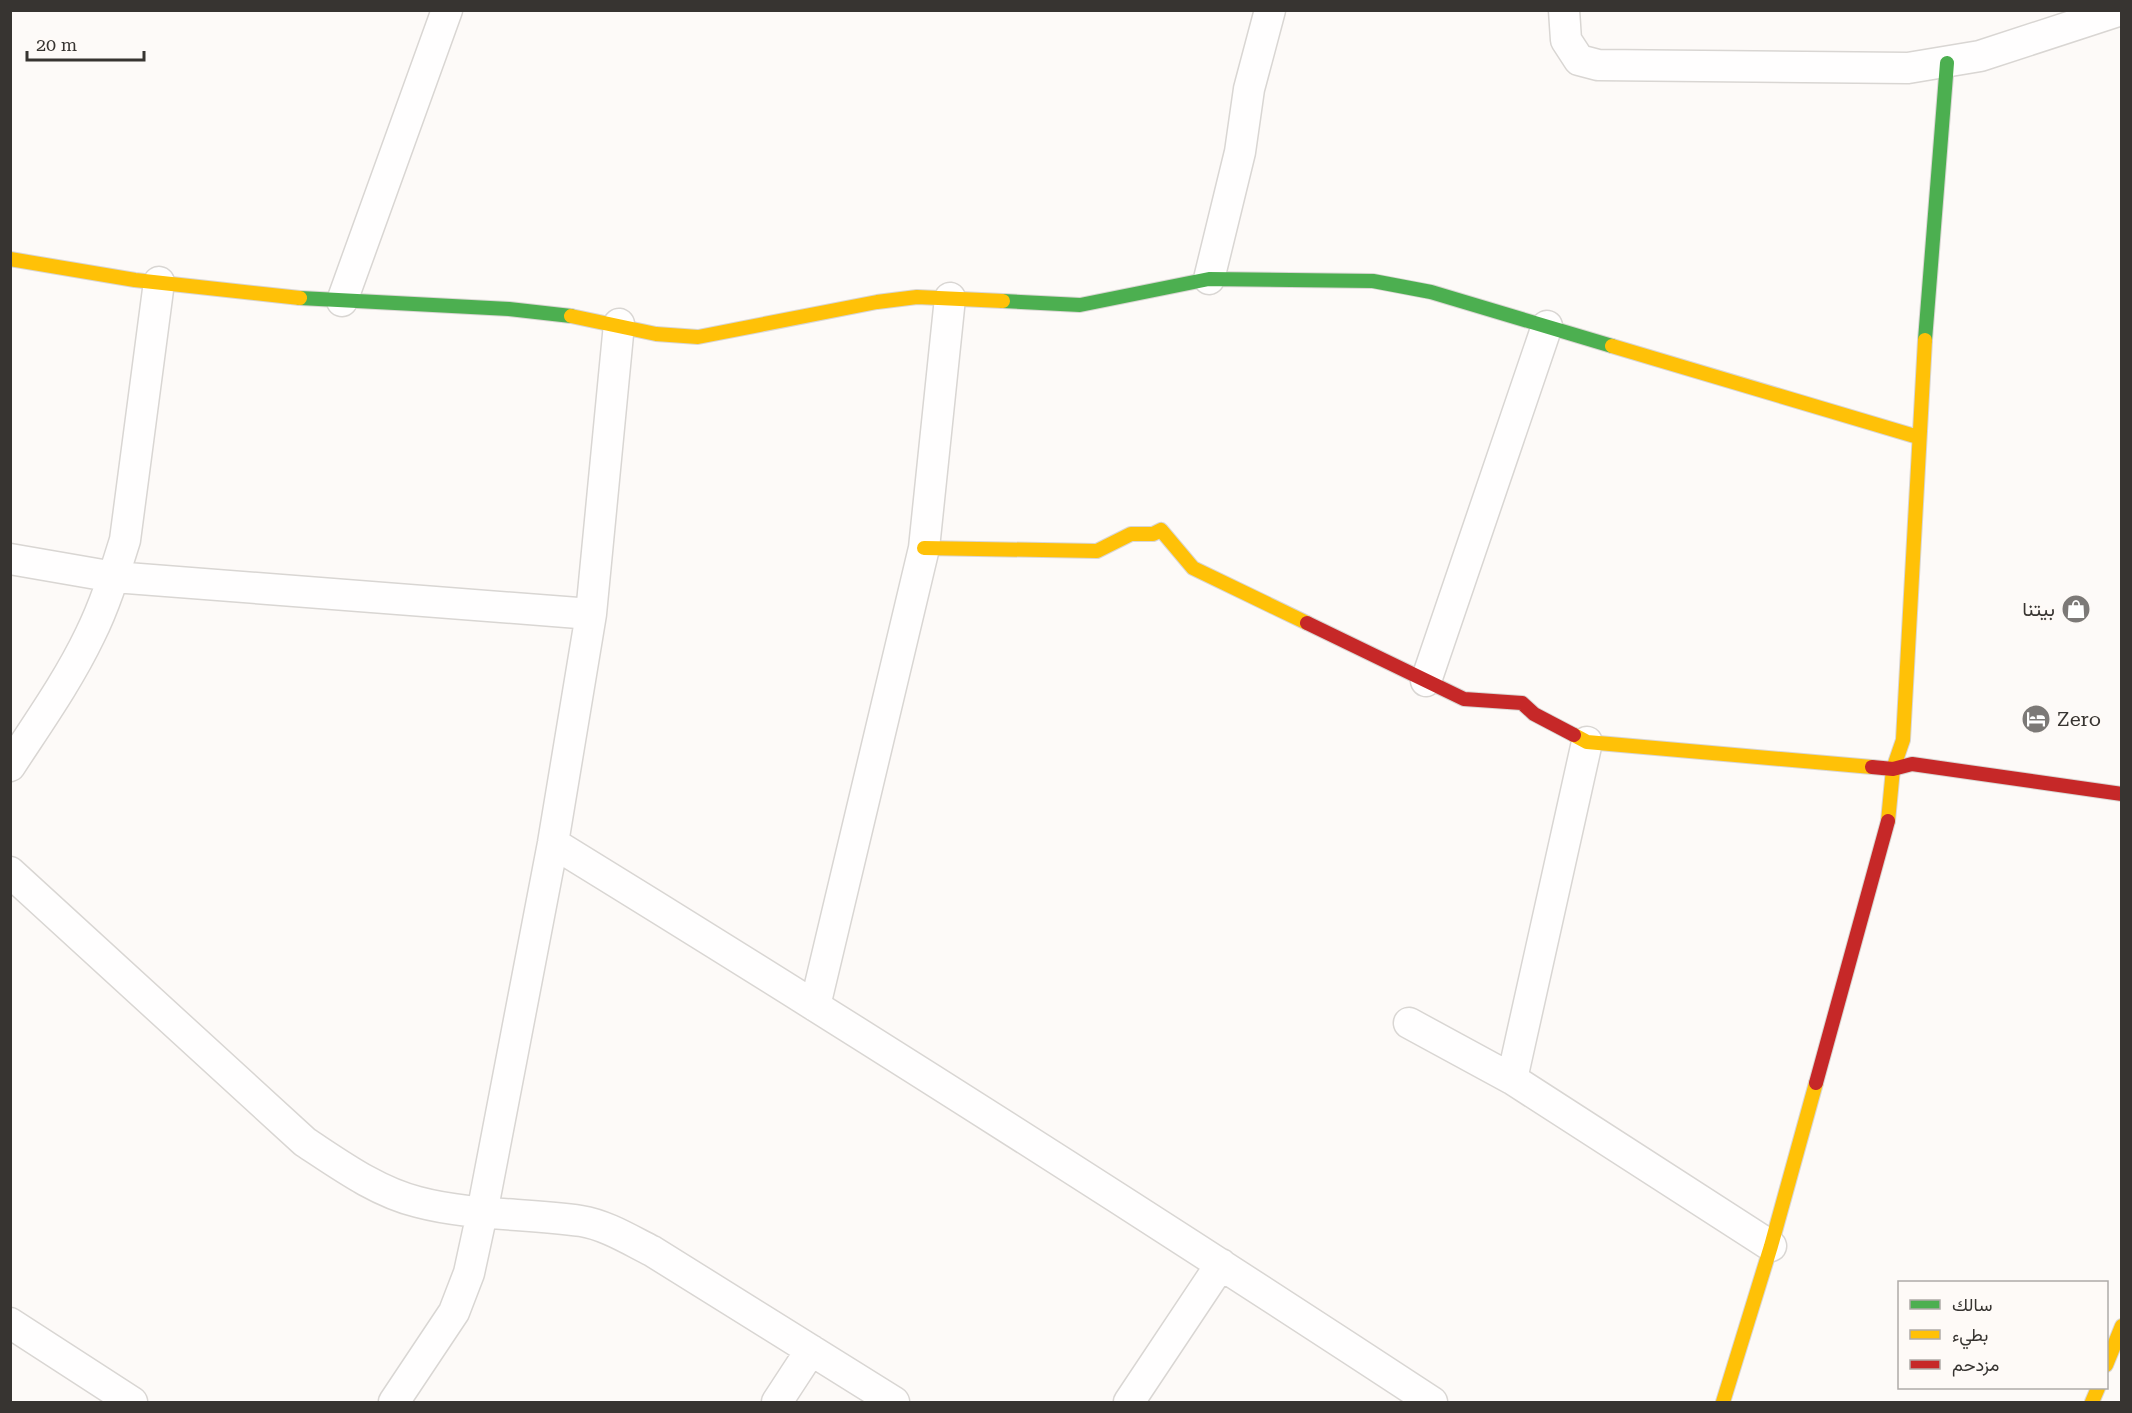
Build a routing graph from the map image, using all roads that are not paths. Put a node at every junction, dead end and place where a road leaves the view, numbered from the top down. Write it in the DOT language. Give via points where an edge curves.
graph roads {
  1 [pos="447,10"];
  2 [pos="1270,10"];
  3 [pos="1564,10"];
  4 [pos="2121,10"];
  5 [pos="1947,63"];
  6 [pos="10,260"];
  7 [pos="1209,279"];
  8 [pos="159,282"];
  9 [pos="950,298"];
  10 [pos="342,301"];
  11 [pos="619,324"];
  12 [pos="1547,326"];
  13 [pos="1918,437"];
  14 [pos="924,548"];
  15 [pos="10,559"];
  16 [pos="114,578"];
  17 [pos="591,614"];
  18 [pos="1426,681"];
  19 [pos="1587,742"];
  20 [pos="10,766"];
  21 [pos="1893,769"];
  22 [pos="2121,794"];
  23 [pos="553,843"];
  24 [pos="10,872"];
  25 [pos="815,1006"];
  26 [pos="1409,1023"];
  27 [pos="1512,1079"];
  28 [pos="482,1214"];
  29 [pos="1771,1246"];
  30 [pos="1221,1264"];
  31 [pos="10,1323"];
  32 [pos="2121,1326"];
  33 [pos="811,1350"];
  34 [pos="2108,1360"];
  35 [pos="132,1402"];
  36 [pos="394,1402"];
  37 [pos="777,1402"];
  38 [pos="894,1402"];
  39 [pos="1129,1402"];
  40 [pos="1432,1402"];
  41 [pos="1723,1402"];
  1 -- 10 [label="street"];
  2 -- 7 [label="street" via="1249,89 1240,152"];
  3 -- 5 [label="street" via="1566,40 1579,60 1598,65 1908,68"];
  4 -- 5 [label="street"];
  5 -- 13 [label="street"];
  6 -- 8 [label="street"];
  7 -- 9 [label="street" via="1080,305"];
  7 -- 12 [label="street" via="1373,281 1431,292"];
  8 -- 10 [label="street"];
  8 -- 16 [label="street" via="125,540"];
  9 -- 11 [label="street" via="877,302 698,337 672,337"];
  9 -- 14 [label="street"];
  10 -- 11 [label="street" via="533,311"];
  11 -- 17 [label="street"];
  12 -- 13 [label="street"];
  12 -- 18 [label="street"];
  13 -- 21 [label="street" via="1903,740"];
  14 -- 18 [label="street" via="1097,551 1121,537 1161,530 1193,568"];
  14 -- 25 [label="street"];
  15 -- 16 [label="street"];
  16 -- 17 [label="street"];
  16 -- 20 [label="street" via="75,664"];
  17 -- 23 [label="street"];
  18 -- 19 [label="street" via="1464,699 1522,703 1534,714"];
  19 -- 21 [label="street"];
  19 -- 27 [label="street"];
  21 -- 22 [label="street" via="1912,764"];
  21 -- 29 [label="street" via="1887,828"];
  23 -- 25 [label="street"];
  23 -- 28 [label="street"];
  24 -- 28 [label="street" via="305,1143 356,1176 416,1202"];
  25 -- 30 [label="street"];
  26 -- 27 [label="street"];
  27 -- 29 [label="street"];
  28 -- 33 [label="street" via="582,1221 613,1231"];
  28 -- 36 [label="street" via="469,1273 454,1312"];
  29 -- 41 [label="street"];
  30 -- 39 [label="street"];
  30 -- 40 [label="street"];
  31 -- 35 [label="street"];
  32 -- 34 [label="street"];
  33 -- 37 [label="street"];
  33 -- 38 [label="street"];
}
